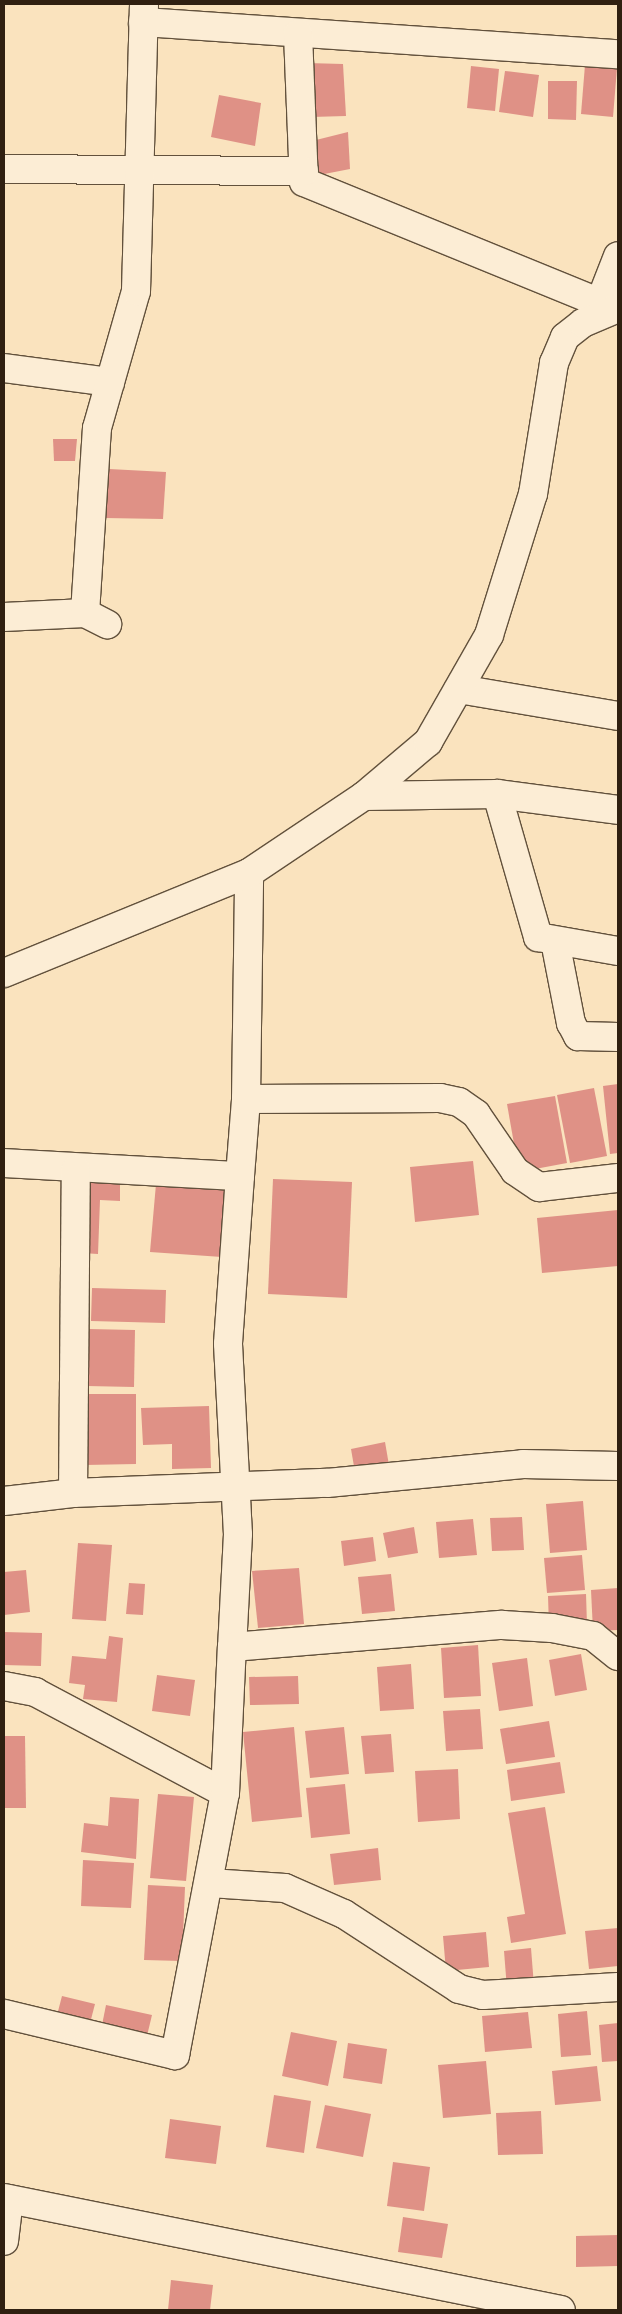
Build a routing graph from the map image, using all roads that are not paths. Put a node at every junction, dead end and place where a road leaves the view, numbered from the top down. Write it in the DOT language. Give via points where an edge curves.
graph roads {
  1 [pos="143,13"];
  2 [pos="298,34"];
  3 [pos="618,54"];
  4 [pos="4,168"];
  5 [pos="138,170"];
  6 [pos="304,171"];
  7 [pos="618,256"];
  8 [pos="610,306"];
  9 [pos="4,368"];
  10 [pos="110,382"];
  11 [pos="4,617"];
  12 [pos="459,689"];
  13 [pos="618,716"];
  14 [pos="498,794"];
  15 [pos="364,796"];
  16 [pos="618,810"];
  17 [pos="249,873"];
  18 [pos="555,941"];
  19 [pos="618,951"];
  20 [pos="4,973"];
  21 [pos="618,1037"];
  22 [pos="246,1099"];
  23 [pos="4,1163"];
  24 [pos="76,1170"];
  25 [pos="240,1176"];
  26 [pos="618,1178"];
  27 [pos="618,1466"];
  28 [pos="235,1485"];
  29 [pos="73,1493"];
  30 [pos="4,1500"];
  31 [pos="232,1647"];
  32 [pos="618,1656"];
  33 [pos="4,1686"];
  34 [pos="226,1793"];
  35 [pos="210,1883"];
  36 [pos="618,1987"];
  37 [pos="4,2014"];
  38 [pos="6,2198"];
  39 [pos="4,2241"];
  40 [pos="561,2310"];
  1 -- 2 [label="street"];
  1 -- 5 [label="street"];
  2 -- 3 [label="street"];
  2 -- 6 [label="street"];
  4 -- 5 [label="street"];
  5 -- 6 [label="street"];
  5 -- 10 [label="street" via="136,291"];
  6 -- 8 [label="street" via="304,182"];
  7 -- 8 [label="street"];
  8 -- 12 [label="street" via="565,337 554,363 533,494 489,636"];
  9 -- 10 [label="street"];
  10 -- 11 [label="street" via="96,428 96,619"];
  12 -- 13 [label="street"];
  12 -- 15 [label="street" via="428,742"];
  14 -- 15 [label="street"];
  14 -- 16 [label="street"];
  14 -- 18 [label="street" via="538,937"];
  15 -- 17 [label="street"];
  17 -- 20 [label="street"];
  17 -- 22 [label="street"];
  18 -- 19 [label="street"];
  18 -- 21 [label="street" via="571,1023 578,1036"];
  22 -- 25 [label="street"];
  22 -- 26 [label="street" via="440,1098 459,1102 476,1114 515,1171 540,1187"];
  23 -- 24 [label="street"];
  24 -- 25 [label="street"];
  24 -- 29 [label="street"];
  25 -- 28 [label="street" via="228,1344"];
  27 -- 28 [label="street" via="523,1464 327,1483"];
  28 -- 29 [label="street"];
  28 -- 31 [label="street" via="238,1534"];
  29 -- 30 [label="street"];
  31 -- 32 [label="street" via="502,1626 552,1628 593,1636"];
  31 -- 34 [label="street"];
  33 -- 34 [label="street" via="35,1692"];
  34 -- 35 [label="street"];
  35 -- 36 [label="street" via="285,1888 344,1914 467,1991 483,1995"];
  35 -- 37 [label="street" via="176,2054"];
  38 -- 39 [label="street"];
  38 -- 40 [label="street"];
}
